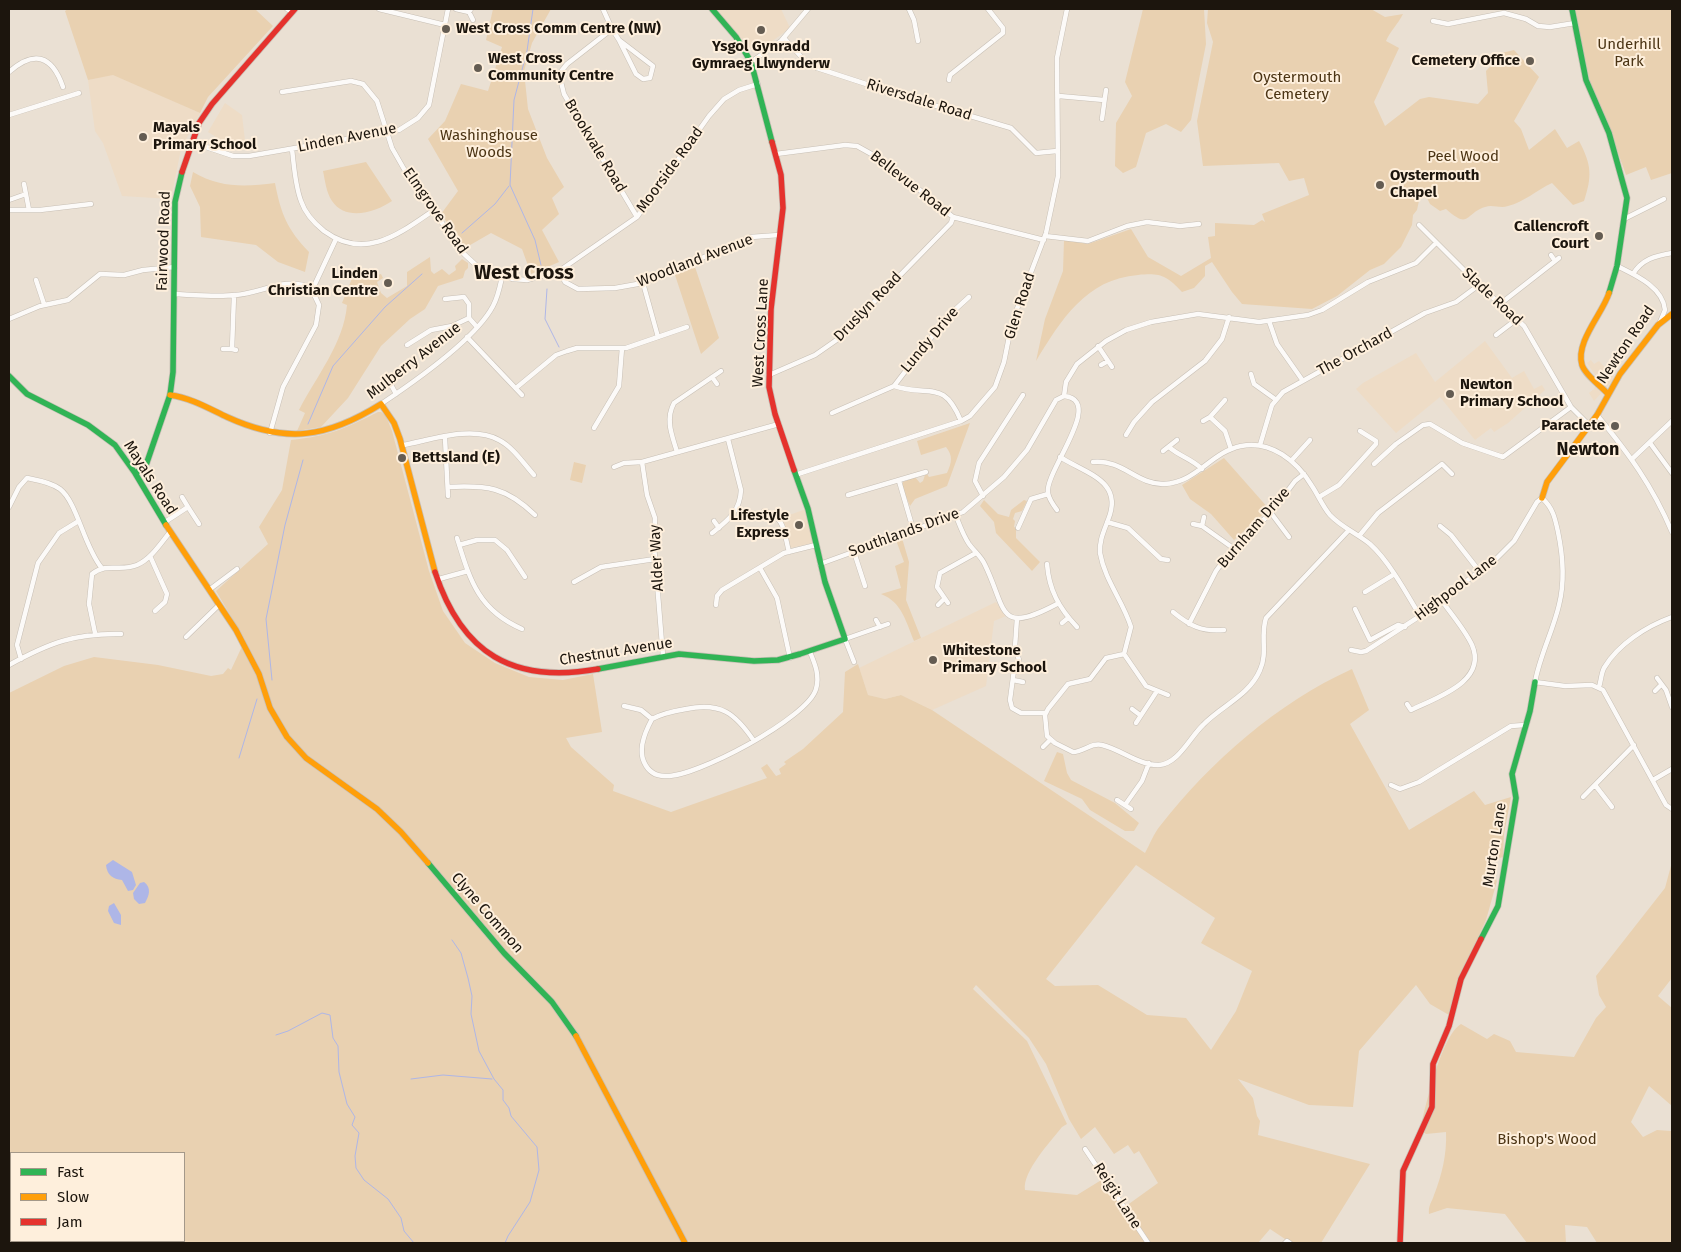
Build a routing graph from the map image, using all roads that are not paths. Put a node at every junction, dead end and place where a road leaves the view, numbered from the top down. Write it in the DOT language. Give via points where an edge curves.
graph roads {
  1 [pos="379,9"];
  2 [pos="448,9"];
  3 [pos="456,9"];
  4 [pos="603,9"];
  5 [pos="712,9"];
  6 [pos="808,9"];
  7 [pos="909,9"];
  8 [pos="988,9"];
  9 [pos="1068,9"];
  10 [pos="1572,9"];
  11 [pos="291,10"];
  12 [pos="470,11"];
  13 [pos="473,20"];
  14 [pos="1433,21"];
  15 [pos="1575,23"];
  16 [pos="445,25"];
  17 [pos="612,29"];
  18 [pos="784,38"];
  19 [pos="619,40"];
  20 [pos="918,41"];
  21 [pos="751,62"];
  22 [pos="9,72"];
  23 [pos="67,78"];
  24 [pos="949,80"];
  25 [pos="61,81"];
  26 [pos="758,84"];
  27 [pos="63,87"];
  28 [pos="1106,90"];
  29 [pos="282,92"];
  30 [pos="79,93"];
  31 [pos="1059,96"];
  32 [pos="1104,100"];
  33 [pos="9,115"];
  34 [pos="1102,119"];
  35 [pos="387,133"];
  36 [pos="191,142"];
  37 [pos="292,148"];
  38 [pos="1058,151"];
  39 [pos="776,154"];
  40 [pos="24,184"];
  41 [pos="26,194"];
  42 [pos="1664,199"];
  43 [pos="9,200"];
  44 [pos="91,204"];
  45 [pos="9,210"];
  46 [pos="29,210"];
  47 [pos="434,210"];
  48 [pos="637,217"];
  49 [pos="954,217"];
  50 [pos="1626,218"];
  51 [pos="1199,224"];
  52 [pos="1419,225"];
  53 [pos="779,235"];
  54 [pos="1045,238"];
  55 [pos="336,239"];
  56 [pos="1436,243"];
  57 [pos="1672,253"];
  58 [pos="1551,255"];
  59 [pos="1617,266"];
  60 [pos="174,267"];
  61 [pos="559,271"];
  62 [pos="1634,274"];
  63 [pos="502,277"];
  64 [pos="36,280"];
  65 [pos="526,280"];
  66 [pos="643,283"];
  67 [pos="1479,285"];
  68 [pos="311,288"];
  69 [pos="174,294"];
  70 [pos="234,295"];
  71 [pos="969,297"];
  72 [pos="445,299"];
  73 [pos="44,304"];
  74 [pos="1500,304"];
  75 [pos="1671,317"];
  76 [pos="469,318"];
  77 [pos="1229,318"];
  78 [pos="1517,319"];
  79 [pos="9,320"];
  80 [pos="1269,321"];
  81 [pos="1658,325"];
  82 [pos="477,327"];
  83 [pos="688,327"];
  84 [pos="1496,335"];
  85 [pos="658,337"];
  86 [pos="467,338"];
  87 [pos="407,345"];
  88 [pos="1098,346"];
  89 [pos="622,348"];
  90 [pos="223,349"];
  91 [pos="1108,361"];
  92 [pos="1101,366"];
  93 [pos="1112,367"];
  94 [pos="720,371"];
  95 [pos="1251,374"];
  96 [pos="768,375"];
  97 [pos="9,376"];
  98 [pos="712,377"];
  99 [pos="394,378"];
  100 [pos="1303,381"];
  101 [pos="717,384"];
  102 [pos="894,386"];
  103 [pos="516,388"];
  104 [pos="396,394"];
  105 [pos="1023,394"];
  106 [pos="1608,394"];
  107 [pos="170,395"];
  108 [pos="522,395"];
  109 [pos="1064,396"];
  110 [pos="1275,399"];
  111 [pos="1225,400"];
  112 [pos="378,406"];
  113 [pos="1571,406"];
  114 [pos="832,413"];
  115 [pos="1597,415"];
  116 [pos="1210,417"];
  117 [pos="961,421"];
  118 [pos="1203,421"];
  119 [pos="1672,421"];
  120 [pos="779,424"];
  121 [pos="1588,425"];
  122 [pos="594,428"];
  123 [pos="1360,430"];
  124 [pos="270,433"];
  125 [pos="1126,435"];
  126 [pos="445,438"];
  127 [pos="728,439"];
  128 [pos="1177,440"];
  129 [pos="1310,440"];
  130 [pos="1650,443"];
  131 [pos="403,445"];
  132 [pos="1260,445"];
  133 [pos="1169,447"];
  134 [pos="1232,449"];
  135 [pos="1163,451"];
  136 [pos="677,452"];
  137 [pos="1060,457"];
  138 [pos="1632,459"];
  139 [pos="1291,461"];
  140 [pos="642,462"];
  141 [pos="1093,462"];
  142 [pos="1374,464"];
  143 [pos="614,467"];
  144 [pos="1202,469"];
  145 [pos="926,472"];
  146 [pos="135,473"];
  147 [pos="1672,473"];
  148 [pos="798,474"];
  149 [pos="1304,474"];
  150 [pos="1452,474"];
  151 [pos="534,475"];
  152 [pos="899,481"];
  153 [pos="448,487"];
  154 [pos="1048,494"];
  155 [pos="848,495"];
  156 [pos="448,496"];
  157 [pos="983,496"];
  158 [pos="182,497"];
  159 [pos="1319,498"];
  160 [pos="1542,498"];
  161 [pos="188,506"];
  162 [pos="9,507"];
  163 [pos="1057,510"];
  164 [pos="764,511"];
  165 [pos="1271,513"];
  166 [pos="535,515"];
  167 [pos="1015,515"];
  168 [pos="956,516"];
  169 [pos="1204,517"];
  170 [pos="1022,518"];
  171 [pos="77,522"];
  172 [pos="165,522"];
  173 [pos="714,522"];
  174 [pos="1107,522"];
  175 [pos="199,524"];
  176 [pos="1193,524"];
  177 [pos="1202,526"];
  178 [pos="1440,526"];
  179 [pos="718,528"];
  180 [pos="1018,528"];
  181 [pos="913,529"];
  182 [pos="1349,530"];
  183 [pos="170,532"];
  184 [pos="1672,532"];
  185 [pos="712,534"];
  186 [pos="1359,536"];
  187 [pos="1289,537"];
  188 [pos="457,538"];
  189 [pos="460,545"];
  190 [pos="816,545"];
  191 [pos="1233,548"];
  192 [pos="789,552"];
  193 [pos="854,552"];
  194 [pos="976,553"];
  195 [pos="150,556"];
  196 [pos="655,559"];
  197 [pos="1168,560"];
  198 [pos="820,564"];
  199 [pos="1046,564"];
  200 [pos="526,565"];
  201 [pos="101,567"];
  202 [pos="760,568"];
  203 [pos="237,569"];
  204 [pos="520,569"];
  205 [pos="468,571"];
  206 [pos="1480,572"];
  207 [pos="1048,575"];
  208 [pos="1393,575"];
  209 [pos="1041,576"];
  210 [pos="525,577"];
  211 [pos="439,579"];
  212 [pos="574,582"];
  213 [pos="865,586"];
  214 [pos="209,590"];
  215 [pos="1366,592"];
  216 [pos="1442,601"];
  217 [pos="716,604"];
  218 [pos="1057,604"];
  219 [pos="219,605"];
  220 [pos="938,605"];
  221 [pos="1354,609"];
  222 [pos="155,611"];
  223 [pos="1173,612"];
  224 [pos="1420,616"];
  225 [pos="1672,617"];
  226 [pos="1017,618"];
  227 [pos="1068,618"];
  228 [pos="876,620"];
  229 [pos="1062,623"];
  230 [pos="888,624"];
  231 [pos="1189,624"];
  232 [pos="880,627"];
  233 [pos="1077,627"];
  234 [pos="1405,627"];
  235 [pos="522,629"];
  236 [pos="236,630"];
  237 [pos="1224,630"];
  238 [pos="95,633"];
  239 [pos="121,634"];
  240 [pos="186,637"];
  241 [pos="845,639"];
  242 [pos="1370,640"];
  243 [pos="1373,646"];
  244 [pos="1350,650"];
  245 [pos="810,652"];
  246 [pos="1124,654"];
  247 [pos="663,656"];
  248 [pos="790,658"];
  249 [pos="21,659"];
  250 [pos="1019,660"];
  251 [pos="854,662"];
  252 [pos="9,665"];
  253 [pos="1014,670"];
  254 [pos="1657,678"];
  255 [pos="1013,680"];
  256 [pos="1023,682"];
  257 [pos="1535,682"];
  258 [pos="1662,685"];
  259 [pos="1599,687"];
  260 [pos="1157,691"];
  261 [pos="1655,691"];
  262 [pos="1168,695"];
  263 [pos="1407,704"];
  264 [pos="624,706"];
  265 [pos="1672,707"];
  266 [pos="1132,709"];
  267 [pos="1411,710"];
  268 [pos="1046,713"];
  269 [pos="1140,715"];
  270 [pos="1414,717"];
  271 [pos="652,718"];
  272 [pos="1136,723"];
  273 [pos="1525,726"];
  274 [pos="754,740"];
  275 [pos="1050,740"];
  276 [pos="1634,745"];
  277 [pos="1043,746"];
  278 [pos="1149,763"];
  279 [pos="1672,770"];
  280 [pos="1653,780"];
  281 [pos="1391,785"];
  282 [pos="1595,785"];
  283 [pos="1583,797"];
  284 [pos="1118,800"];
  285 [pos="1125,805"];
  286 [pos="1612,807"];
  287 [pos="1132,809"];
  288 [pos="1672,809"];
  289 [pos="1085,1149"];
  290 [pos="685,1243"];
  291 [pos="1148,1243"];
  292 [pos="1285,1243"];
  293 [pos="1290,1243"];
  294 [pos="1400,1243"];
  1 -- 16 [label="street"];
  2 -- 16 [label="street, Linden Avenue"];
  3 -- 12 [label="street"];
  4 -- 17 [label="street"];
  5 -- 21 [label="street, West Cross Lane" via="736,37"];
  6 -- 18 [label="street"];
  7 -- 20 [label="street"];
  8 -- 24 [label="street" via="1003,28 1003,33 950,75"];
  9 -- 31 [label="street, Glen Road" via="1057,58"];
  10 -- 15 [label="street"];
  11 -- 36 [label="street, Fairwood Road" via="219,94"];
  12 -- 13 [label="street"];
  14 -- 15 [label="street" via="1448,24 1504,13 1538,26"];
  15 -- 50 [label="street" via="1586,80 1609,133 1626,188"];
  16 -- 35 [label="street, Linden Avenue" via="429,105 409,125"];
  17 -- 19 [label="street"];
  17 -- 48 [label="street, Brookvale Road" via="559,74 564,94"];
  18 -- 21 [label="street"];
  18 -- 38 [label="street, Riversdale Road" via="806,62 817,68 1010,128 1036,153"];
  19 -- 19 [label="street" via="653,66 650,78 643,80 636,74"];
  21 -- 26 [label="street, West Cross Lane"];
  22 -- 25 [label="street" via="22,61 39,58 47,61"];
  23 -- 25 [label="street"];
  25 -- 27 [label="street"];
  26 -- 39 [label="street, West Cross Lane"];
  26 -- 48 [label="street, Moorside Road" via="724,99"];
  28 -- 32 [label="street"];
  29 -- 35 [label="street, Elmgrove Road" via="359,82 374,96"];
  30 -- 33 [label="street"];
  31 -- 32 [label="street"];
  31 -- 38 [label="street, Glen Road"];
  32 -- 34 [label="street"];
  35 -- 37 [label="street, Linden Avenue"];
  35 -- 47 [label="street, Elmgrove Road" via="404,169"];
  36 -- 37 [label="street, Linden Avenue" via="233,156"];
  36 -- 60 [label="street, Fairwood Road" via="175,202"];
  37 -- 55 [label="street" via="298,191 305,210 315,224"];
  38 -- 54 [label="street, Glen Road" via="1058,176"];
  39 -- 49 [label="street, Bellevue Road" via="845,145 863,148"];
  39 -- 53 [label="street, West Cross Lane" via="783,193"];
  40 -- 41 [label="street"];
  41 -- 43 [label="street"];
  41 -- 46 [label="street"];
  42 -- 50 [label="street"];
  44 -- 46 [label="street"];
  45 -- 46 [label="street"];
  47 -- 55 [label="street" via="399,235 380,242 355,244"];
  47 -- 63 [label="street, Elmgrove Road" via="464,254 477,266"];
  48 -- 61 [label="street, Moorside Road"];
  49 -- 54 [label="street, Bellevue Road"];
  49 -- 96 [label="street, Druslyn Road" via="838,339 815,355"];
  50 -- 59 [label="street"];
  51 -- 54 [label="street, Bellevue Road" via="1180,226 1147,222 1126,226 1088,241"];
  52 -- 56 [label="street, Slade Road"];
  53 -- 66 [label="street, Woodland Avenue" via="751,237"];
  53 -- 96 [label="street, West Cross Lane"];
  54 -- 117 [label="street, Glen Road" via="1012,322 995,387 970,416"];
  55 -- 68 [label="street" via="316,284"];
  56 -- 67 [label="street, Slade Road"];
  56 -- 80 [label="street, Southlands Drive" via="1416,263 1368,282 1322,310"];
  57 -- 62 [label="street" via="1648,258"];
  58 -- 74 [label="street" via="1557,259"];
  59 -- 62 [label="street, Newton Road"];
  59 -- 106 [label="street" via="1608,296 1589,330 1581,354 1582,366"];
  60 -- 69 [label="street, Fairwood Road"];
  60 -- 73 [label="street" via="124,275 104,272 71,299"];
  61 -- 65 [label="street, Moorside Road"];
  61 -- 66 [label="street, Woodland Avenue" via="565,282 578,289"];
  62 -- 81 [label="street, Newton Road" via="1659,293 1663,300 1665,310"];
  63 -- 65 [label="street, Elmgrove Road"];
  63 -- 82 [label="street, Mulberry Avenue" via="494,305"];
  64 -- 73 [label="street"];
  66 -- 85 [label="street"];
  67 -- 74 [label="street, Slade Road"];
  67 -- 100 [label="street, The Orchard" via="1456,302 1425,313"];
  68 -- 70 [label="street" via="288,283 257,293"];
  68 -- 124 [label="street" via="319,305 316,325 283,387"];
  69 -- 70 [label="street"];
  69 -- 107 [label="street, Fairwood Road"];
  70 -- 90 [label="street" via="234,350"];
  71 -- 102 [label="street, Lundy Drive" via="947,317"];
  72 -- 76 [label="street" via="464,297 469,304"];
  73 -- 79 [label="street"];
  74 -- 78 [label="street, Slade Road"];
  75 -- 81 [label="street"];
  76 -- 82 [label="street"];
  76 -- 87 [label="street" via="452,326 431,330"];
  77 -- 80 [label="street, Southlands Drive"];
  77 -- 88 [label="street, Southlands Drive" via="1198,314 1151,322 1114,336"];
  77 -- 125 [label="street" via="1222,339 1210,355 1152,402"];
  78 -- 84 [label="street"];
  78 -- 113 [label="street, Slade Road"];
  80 -- 100 [label="street" via="1277,344"];
  81 -- 106 [label="street, Newton Road"];
  82 -- 86 [label="street, Mulberry Avenue"];
  83 -- 85 [label="street"];
  85 -- 89 [label="street"];
  86 -- 103 [label="street"];
  86 -- 104 [label="street, Mulberry Avenue"];
  88 -- 91 [label="street"];
  88 -- 109 [label="street, Southlands Drive" via="1077,364 1066,382"];
  89 -- 103 [label="street" via="577,348 556,355"];
  89 -- 122 [label="street" via="619,386"];
  91 -- 92 [label="street"];
  91 -- 93 [label="street"];
  94 -- 98 [label="street"];
  95 -- 110 [label="street" via="1254,384"];
  96 -- 120 [label="street, West Cross Lane"];
  97 -- 146 [label="street, Mayals Road" via="28,394 110,440"];
  98 -- 101 [label="street"];
  98 -- 136 [label="street" via="674,404 670,411 670,429"];
  99 -- 104 [label="street" via="387,382"];
  100 -- 110 [label="street, The Orchard"];
  102 -- 114 [label="street, Lundy Drive"];
  102 -- 117 [label="street, Lundy Drive" via="911,391 938,392 951,400"];
  103 -- 108 [label="street"];
  104 -- 112 [label="street, Mulberry Avenue"];
  105 -- 157 [label="street" via="979,463 975,481"];
  106 -- 115 [label="street, Newton Road"];
  107 -- 124 [label="street, Mulberry Avenue" via="192,399 251,428"];
  107 -- 146 [label="street, Fairwood Road" via="147,464"];
  109 -- 137 [label="street" via="1078,403 1080,414"];
  109 -- 157 [label="street, Southlands Drive" via="1053,404 1017,462"];
  110 -- 132 [label="street"];
  111 -- 116 [label="street"];
  112 -- 124 [label="street, Mulberry Avenue" via="340,428 324,433 295,436"];
  112 -- 131 [label="street, Chestnut Avenue" via="395,421"];
  113 -- 121 [label="street, Slade Road"];
  113 -- 142 [label="street" via="1503,457 1462,443 1430,424 1396,444"];
  115 -- 121 [label="street, Newton Road"];
  115 -- 138 [label="street"];
  116 -- 118 [label="street"];
  116 -- 134 [label="street" via="1225,431"];
  117 -- 148 [label="street, Glen Road"];
  119 -- 130 [label="street"];
  120 -- 127 [label="street"];
  120 -- 148 [label="street, West Cross Lane"];
  121 -- 160 [label="street, Newton Road" via="1547,482"];
  123 -- 159 [label="street" via="1376,444 1339,485"];
  126 -- 131 [label="street"];
  126 -- 151 [label="street" via="473,434 491,436 504,444"];
  126 -- 153 [label="street"];
  127 -- 136 [label="street"];
  127 -- 179 [label="street" via="741,490 736,511"];
  128 -- 133 [label="street"];
  129 -- 139 [label="street"];
  130 -- 138 [label="street"];
  130 -- 147 [label="street"];
  131 -- 211 [label="street, Chestnut Avenue" via="409,477"];
  132 -- 134 [label="street"];
  132 -- 139 [label="street"];
  133 -- 135 [label="street"];
  133 -- 144 [label="street"];
  134 -- 144 [label="street"];
  136 -- 140 [label="street"];
  137 -- 154 [label="street" via="1050,477"];
  137 -- 174 [label="street" via="1102,482 1110,491 1113,506"];
  138 -- 184 [label="street" via="1658,498"];
  139 -- 149 [label="street"];
  140 -- 143 [label="street"];
  140 -- 196 [label="street, Alder Way" via="647,495 655,518"];
  141 -- 144 [label="street" via="1111,465 1159,484 1180,482"];
  145 -- 152 [label="street"];
  146 -- 172 [label="street, Mayals Road"];
  148 -- 190 [label="street, West Cross Lane"];
  149 -- 159 [label="street"];
  149 -- 165 [label="street, Burnham Drive"];
  150 -- 186 [label="street" via="1442,464 1378,513"];
  152 -- 155 [label="street"];
  152 -- 181 [label="street"];
  153 -- 156 [label="street"];
  153 -- 166 [label="street" via="484,486 505,492"];
  154 -- 163 [label="street"];
  154 -- 170 [label="street" via="1031,499"];
  157 -- 168 [label="street, Southlands Drive"];
  158 -- 161 [label="street"];
  159 -- 182 [label="street" via="1329,514"];
  160 -- 206 [label="street, Highpool Lane" via="1514,541"];
  160 -- 257 [label="street, Murton Lane" via="1552,508 1555,517 1562,578 1559,604"];
  161 -- 172 [label="street"];
  161 -- 175 [label="street"];
  162 -- 171 [label="street" via="27,478 42,481 59,488 71,500"];
  164 -- 192 [label="street" via="779,518"];
  165 -- 187 [label="street"];
  165 -- 191 [label="street, Burnham Drive"];
  167 -- 170 [label="street"];
  168 -- 181 [label="street, Southlands Drive"];
  168 -- 194 [label="street"];
  169 -- 177 [label="street"];
  170 -- 180 [label="street"];
  171 -- 201 [label="street"];
  171 -- 249 [label="street" via="59,533 38,563 17,645"];
  172 -- 183 [label="street, Mayals Road"];
  173 -- 179 [label="street"];
  174 -- 197 [label="street" via="1128,528 1161,558"];
  174 -- 246 [label="street" via="1100,547 1107,578 1131,627"];
  176 -- 177 [label="street"];
  177 -- 191 [label="street"];
  178 -- 206 [label="street"];
  179 -- 185 [label="street"];
  181 -- 193 [label="street, Southlands Drive"];
  182 -- 186 [label="street"];
  182 -- 278 [label="street" via="1266,618 1264,658 1252,684 1202,725 1168,762 1159,765"];
  183 -- 195 [label="street"];
  183 -- 214 [label="street, Mayals Road"];
  186 -- 208 [label="street" via="1371,545"];
  188 -- 189 [label="street"];
  189 -- 204 [label="street" via="495,540 507,550"];
  189 -- 205 [label="street"];
  190 -- 192 [label="street"];
  190 -- 198 [label="street, West Cross Lane"];
  191 -- 231 [label="street, Burnham Drive"];
  192 -- 202 [label="street"];
  193 -- 198 [label="street, Southlands Drive"];
  193 -- 213 [label="street"];
  194 -- 220 [label="street" via="940,573 937,587 946,601"];
  194 -- 226 [label="street" via="984,563 1001,606"];
  195 -- 201 [label="street" via="136,565"];
  195 -- 222 [label="street" via="167,594 165,602"];
  196 -- 212 [label="street" via="601,567"];
  196 -- 247 [label="street, Alder Way"];
  198 -- 241 [label="street, West Cross Lane"];
  199 -- 207 [label="street"];
  200 -- 204 [label="street"];
  201 -- 238 [label="street" via="92,574 89,604"];
  202 -- 217 [label="street" via="719,592"];
  202 -- 248 [label="street" via="777,598"];
  203 -- 214 [label="street"];
  204 -- 210 [label="street"];
  205 -- 211 [label="street"];
  205 -- 235 [label="street" via="484,604"];
  206 -- 216 [label="street, Highpool Lane"];
  207 -- 209 [label="street"];
  207 -- 218 [label="street"];
  208 -- 215 [label="street"];
  208 -- 224 [label="street"];
  211 -- 247 [label="street, Chestnut Avenue" via="451,612 476,645 517,667 548,674 591,672"];
  214 -- 219 [label="street, Mayals Road"];
  216 -- 224 [label="street, Highpool Lane"];
  216 -- 267 [label="street" via="1473,646 1474,667 1458,686"];
  218 -- 226 [label="street" via="1031,617"];
  218 -- 227 [label="street"];
  219 -- 236 [label="street, Mayals Road"];
  219 -- 240 [label="street"];
  221 -- 242 [label="street"];
  223 -- 231 [label="street"];
  224 -- 234 [label="street, Highpool Lane"];
  225 -- 259 [label="street" via="1655,623 1630,640 1603,670"];
  226 -- 250 [label="street" via="1015,647"];
  227 -- 229 [label="street"];
  227 -- 233 [label="street"];
  228 -- 232 [label="street"];
  230 -- 232 [label="street"];
  231 -- 237 [label="street" via="1202,630"];
  232 -- 241 [label="street"];
  234 -- 242 [label="street" via="1398,625"];
  234 -- 243 [label="street, Highpool Lane"];
  236 -- 290 [label="street, Clyne Common" via="259,674 277,722 296,748 377,809 401,832 504,954 552,1002 568,1023"];
  238 -- 239 [label="street"];
  238 -- 249 [label="street" via="50,644"];
  241 -- 245 [label="street, Chestnut Avenue"];
  241 -- 251 [label="street, West Cross Lane"];
  242 -- 243 [label="street"];
  243 -- 244 [label="street, Highpool Lane" via="1361,652"];
  245 -- 248 [label="street, Chestnut Avenue"];
  245 -- 274 [label="street" via="818,680 810,700"];
  246 -- 260 [label="street" via="1146,686"];
  246 -- 268 [label="street" via="1103,660 1090,679 1068,684"];
  247 -- 248 [label="street, Chestnut Avenue" via="701,655 756,661"];
  249 -- 252 [label="street"];
  253 -- 255 [label="street"];
  254 -- 258 [label="street"];
  255 -- 256 [label="street"];
  255 -- 268 [label="street" via="1010,703 1014,710"];
  257 -- 259 [label="street"];
  257 -- 273 [label="street, Murton Lane"];
  258 -- 261 [label="street"];
  258 -- 265 [label="street"];
  259 -- 276 [label="street"];
  260 -- 262 [label="street"];
  260 -- 269 [label="street"];
  263 -- 267 [label="street"];
  264 -- 271 [label="street" via="641,710"];
  266 -- 269 [label="street"];
  267 -- 270 [label="street"];
  268 -- 275 [label="street" via="1046,731"];
  269 -- 272 [label="street"];
  271 -- 274 [label="street" via="695,707 715,707 733,715"];
  271 -- 274 [label="street" via="642,759 648,770 658,776 672,776 708,765"];
  273 -- 281 [label="street" via="1511,726 1419,782 1400,789"];
  273 -- 294 [label="street, Murton Lane" via="1512,774 1516,798 1498,906 1461,979 1449,1026 1433,1064 1432,1107 1403,1171"];
  275 -- 277 [label="street"];
  275 -- 278 [label="street" via="1073,752 1095,744 1103,745"];
  276 -- 280 [label="street"];
  276 -- 282 [label="street"];
  278 -- 285 [label="street" via="1142,782"];
  279 -- 280 [label="street"];
  280 -- 288 [label="street"];
  282 -- 283 [label="street"];
  282 -- 286 [label="street"];
  284 -- 285 [label="street"];
  285 -- 287 [label="street"];
  289 -- 291 [label="street, Reigit Lane"];
  292 -- 293 [label="street"];
}
